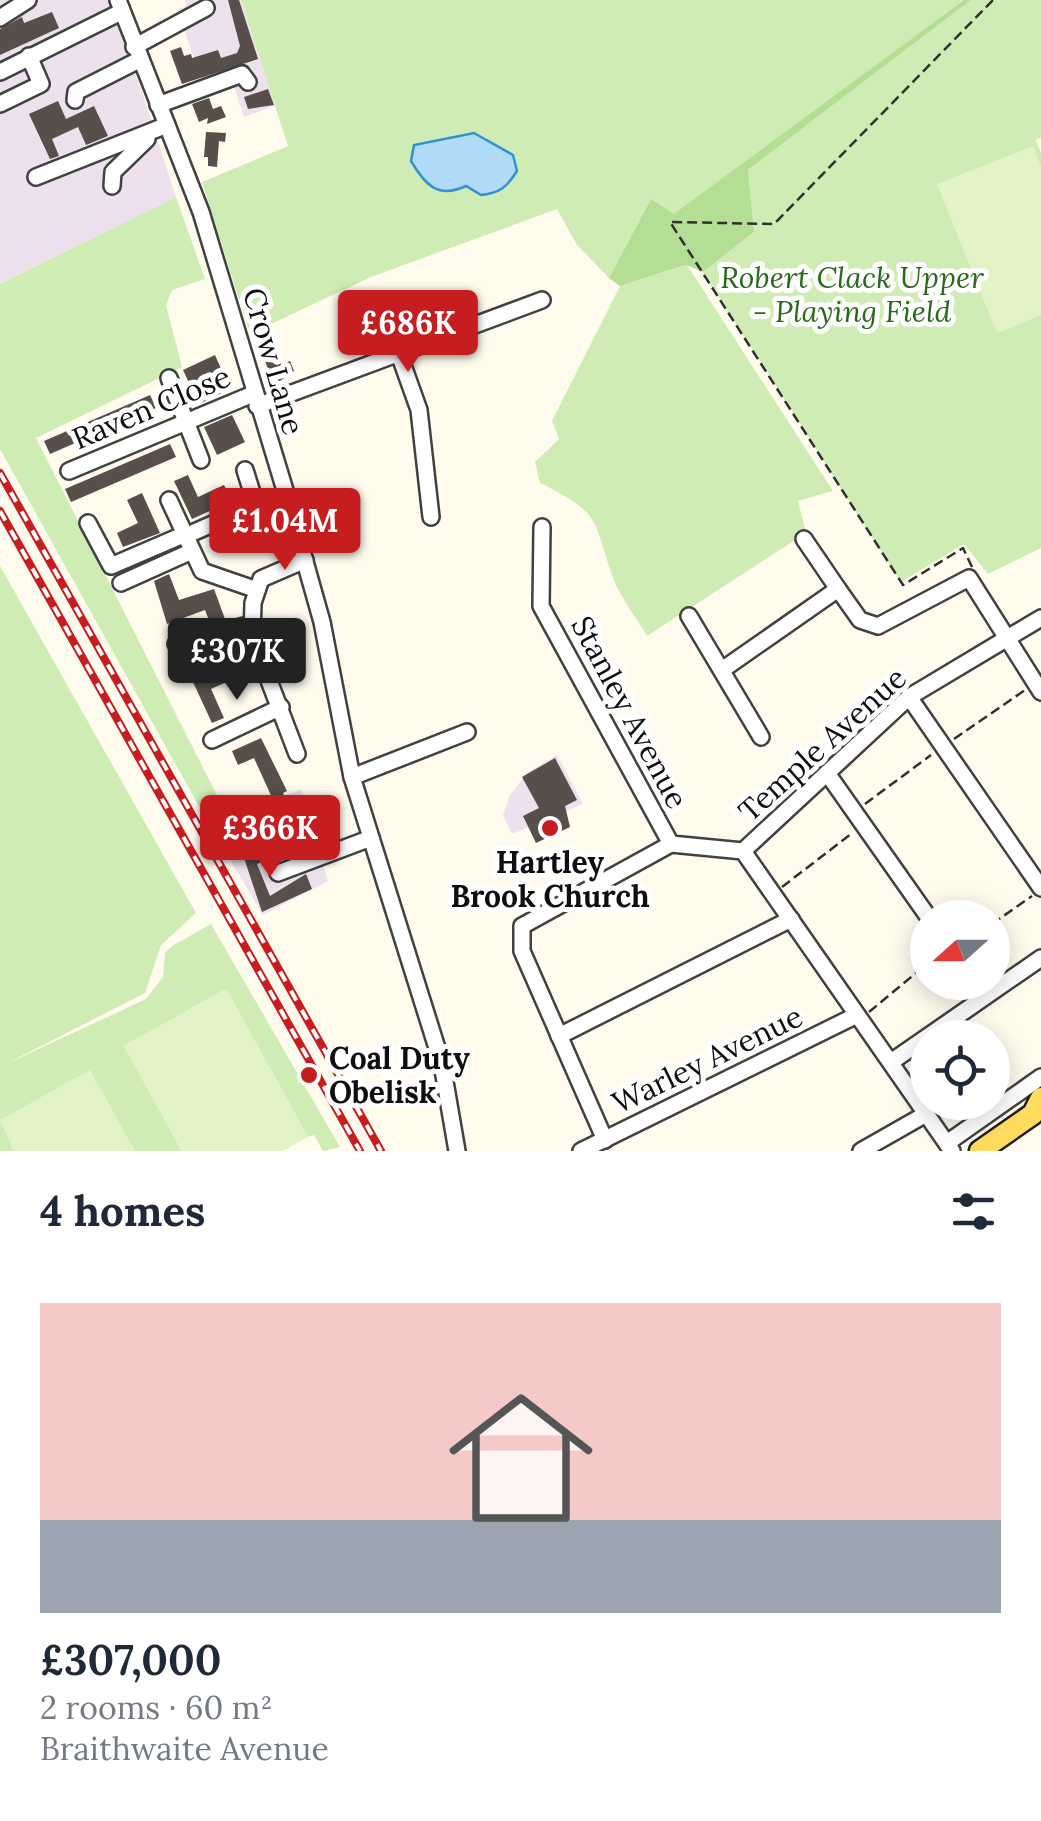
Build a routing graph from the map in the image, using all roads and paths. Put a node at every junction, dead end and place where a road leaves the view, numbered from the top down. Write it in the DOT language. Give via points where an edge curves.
graph roads {
  1 [pos="28,0"];
  2 [pos="993,0"];
  3 [pos="119,6"];
  4 [pos="206,8"];
  5 [pos="0,18"];
  6 [pos="137,54"];
  7 [pos="29,56"];
  8 [pos="0,72"];
  9 [pos="248,82"];
  10 [pos="76,100"];
  11 [pos="0,104"];
  12 [pos="158,104"];
  13 [pos="166,125"];
  14 [pos="36,177"];
  15 [pos="112,186"];
  16 [pos="542,300"];
  17 [pos="399,354"];
  18 [pos="169,378"];
  19 [pos="255,400"];
  20 [pos="186,423"];
  21 [pos="202,460"];
  22 [pos="69,470"];
  23 [pos="245,470"];
  24 [pos="168,500"];
  25 [pos="430,517"];
  26 [pos="88,523"];
  27 [pos="542,528"];
  28 [pos="804,539"];
  29 [pos="185,541"];
  30 [pos="305,560"];
  31 [pos="969,578"];
  32 [pos="121,583"];
  33 [pos="838,589"];
  34 [pos="257,590"];
  35 [pos="689,616"];
  36 [pos="1041,618"];
  37 [pos="252,624"];
  38 [pos="1004,639"];
  39 [pos="176,644"];
  40 [pos="722,670"];
  41 [pos="1038,688"];
  42 [pos="909,696"];
  43 [pos="281,707"];
  44 [pos="467,732"];
  45 [pos="761,737"];
  46 [pos="212,740"];
  47 [pos="943,746"];
  48 [pos="298,754"];
  49 [pos="827,773"];
  50 [pos="352,777"];
  51 [pos="859,818"];
  52 [pos="371,838"];
  53 [pos="671,844"];
  54 [pos="743,851"];
  55 [pos="278,873"];
  56 [pos="1041,890"];
  57 [pos="773,894"];
  58 [pos="917,900"];
  59 [pos="1010,912"];
  60 [pos="790,919"];
  61 [pos="1041,958"];
  62 [pos="1010,975"];
  63 [pos="910,977"];
  64 [pos="968,1000"];
  65 [pos="859,1017"];
  66 [pos="559,1036"];
  67 [pos="891,1062"];
  68 [pos="1041,1077"];
  69 [pos="910,1090"];
  70 [pos="1038,1109"];
  71 [pos="915,1120"];
  72 [pos="930,1120"];
  73 [pos="605,1140"];
  74 [pos="950,1147"];
  75 [pos="456,1151"];
  76 [pos="581,1151"];
  77 [pos="861,1151"];
  78 [pos="980,1151"];
  1 -- 5 [label="street"];
  2 -- 31 [label="path" via="774,224 670,222 903,585 963,548 973,562"];
  3 -- 6 [label="street, Crow Lane"];
  3 -- 7 [label="street"];
  4 -- 6 [label="street"];
  6 -- 10 [label="street" via="76,92"];
  6 -- 12 [label="street, Crow Lane"];
  7 -- 8 [label="street"];
  7 -- 11 [label="street" via="41,84"];
  9 -- 12 [label="street" via="242,74 227,76"];
  12 -- 13 [label="street, Crow Lane"];
  13 -- 14 [label="street"];
  13 -- 15 [label="street" via="113,172"];
  13 -- 19 [label="street, Crow Lane" via="201,212"];
  16 -- 17 [label="street, Raven Close"];
  17 -- 19 [label="street, Raven Close"];
  17 -- 25 [label="street" via="419,410"];
  18 -- 20 [label="street"];
  19 -- 20 [label="street, Raven Close"];
  19 -- 30 [label="street, Crow Lane"];
  20 -- 21 [label="street"];
  20 -- 22 [label="street, Raven Close"];
  23 -- 29 [label="street" via="251,507"];
  24 -- 29 [label="street"];
  26 -- 29 [label="street" via="112,566"];
  27 -- 53 [label="street, Stanley Avenue" via="542,606"];
  28 -- 33 [label="street"];
  29 -- 32 [label="street"];
  29 -- 34 [label="street" via="202,571"];
  30 -- 34 [label="street" via="261,579"];
  30 -- 50 [label="street, Crow Lane"];
  31 -- 33 [label="street" via="878,626 860,620"];
  31 -- 38 [label="street"];
  33 -- 40 [label="street"];
  34 -- 37 [label="street"];
  35 -- 40 [label="street"];
  36 -- 38 [label="street, Temple Avenue"];
  37 -- 39 [label="street"];
  37 -- 43 [label="street"];
  38 -- 41 [label="street"];
  38 -- 42 [label="street, Temple Avenue"];
  40 -- 45 [label="street"];
  41 -- 47 [label="path"];
  42 -- 47 [label="street"];
  42 -- 49 [label="street, Temple Avenue"];
  43 -- 46 [label="street"];
  43 -- 48 [label="street"];
  44 -- 50 [label="street"];
  47 -- 51 [label="path"];
  47 -- 56 [label="street"];
  49 -- 51 [label="street"];
  49 -- 54 [label="street, Temple Avenue"];
  50 -- 52 [label="street, Crow Lane"];
  51 -- 57 [label="path"];
  51 -- 58 [label="street"];
  52 -- 55 [label="street"];
  52 -- 75 [label="street, Crow Lane" via="442,1064"];
  53 -- 54 [label="street, Stanley Avenue"];
  53 -- 66 [label="street" via="522,926 522,951"];
  54 -- 57 [label="street"];
  56 -- 59 [label="path"];
  57 -- 60 [label="street"];
  60 -- 65 [label="street"];
  60 -- 66 [label="street"];
  61 -- 62 [label="street"];
  63 -- 65 [label="path"];
  64 -- 67 [label="street"];
  65 -- 67 [label="street"];
  65 -- 73 [label="street, Warley Avenue"];
  66 -- 73 [label="street"];
  67 -- 69 [label="street"];
  68 -- 74 [label="street"];
  70 -- 78 [label="main road"];
  71 -- 77 [label="street"];
  72 -- 74 [label="street"];
  73 -- 76 [label="street, Warley Avenue"];
}
